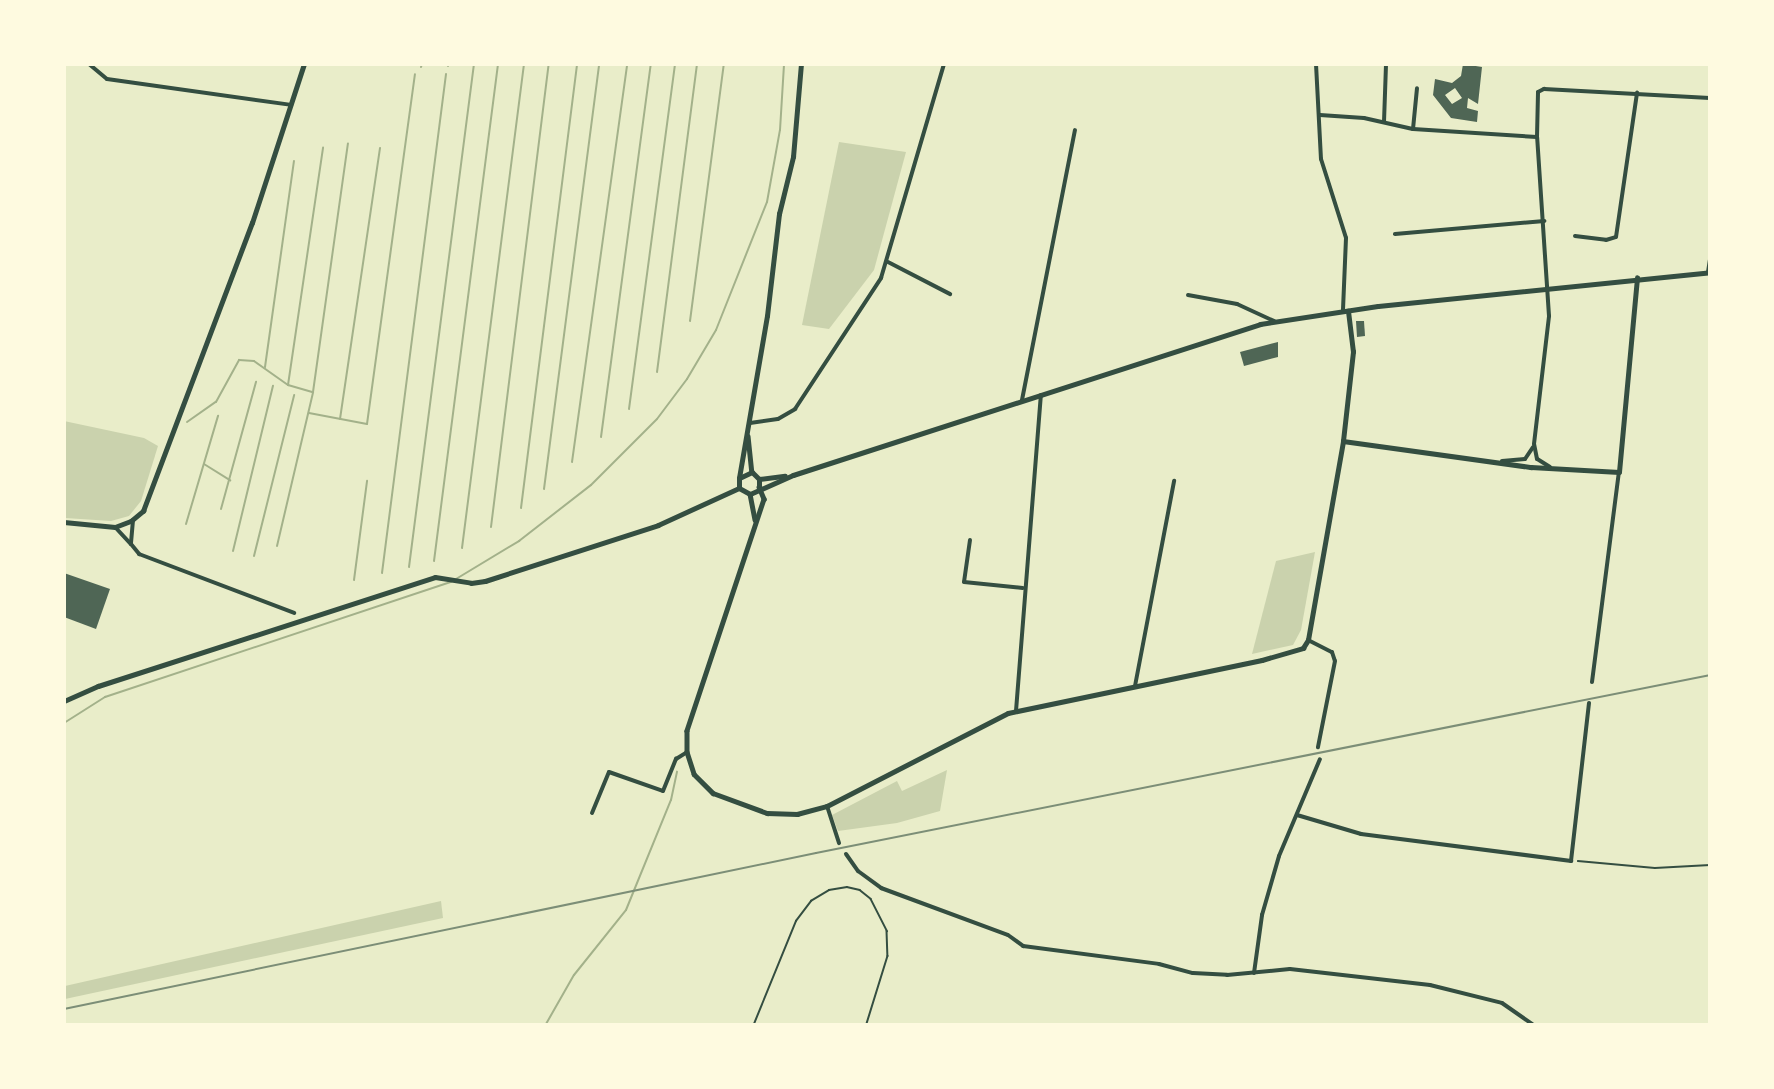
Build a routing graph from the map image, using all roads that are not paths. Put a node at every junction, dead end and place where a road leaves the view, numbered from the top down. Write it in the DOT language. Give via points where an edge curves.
graph roads {
  1 [pos="90,64"];
  2 [pos="304,64"];
  3 [pos="801,64"];
  4 [pos="944,64"];
  5 [pos="1316,64"];
  6 [pos="1386,64"];
  7 [pos="1417,88"];
  8 [pos="1637,93"];
  9 [pos="1710,98"];
  10 [pos="291,105"];
  11 [pos="1320,115"];
  12 [pos="1384,122"];
  13 [pos="1413,129"];
  14 [pos="1075,130"];
  15 [pos="1537,137"];
  16 [pos="1544,220"];
  17 [pos="1395,234"];
  18 [pos="1575,236"];
  19 [pos="1710,260"];
  20 [pos="888,262"];
  21 [pos="1709,272"];
  22 [pos="1637,278"];
  23 [pos="1548,288"];
  24 [pos="950,294"];
  25 [pos="1188,295"];
  26 [pos="1345,312"];
  27 [pos="1275,322"];
  28 [pos="1041,394"];
  29 [pos="1022,400"];
  30 [pos="750,423"];
  31 [pos="748,435"];
  32 [pos="1343,441"];
  33 [pos="1534,444"];
  34 [pos="1496,462"];
  35 [pos="1554,468"];
  36 [pos="752,472"];
  37 [pos="1619,472"];
  38 [pos="793,475"];
  39 [pos="739,478"];
  40 [pos="759,479"];
  41 [pos="1174,481"];
  42 [pos="759,487"];
  43 [pos="739,488"];
  44 [pos="750,494"];
  45 [pos="133,520"];
  46 [pos="64,522"];
  47 [pos="755,523"];
  48 [pos="115,527"];
  49 [pos="970,540"];
  50 [pos="131,544"];
  51 [pos="1023,588"];
  52 [pos="294,614"];
  53 [pos="1308,640"];
  54 [pos="1592,682"];
  55 [pos="1135,687"];
  56 [pos="64,701"];
  57 [pos="1589,703"];
  58 [pos="1016,711"];
  59 [pos="1318,747"];
  60 [pos="687,752"];
  61 [pos="1320,759"];
  62 [pos="827,806"];
  63 [pos="592,813"];
  64 [pos="1298,815"];
  65 [pos="839,843"];
  66 [pos="846,854"];
  67 [pos="1254,973"];
  68 [pos="1532,1024"];
  1 -- 10 [label="street" via="107,79"];
  2 -- 10 [label="street"];
  3 -- 30 [label="street" via="792,157 779,214"];
  4 -- 20 [label="street"];
  5 -- 11 [label="street"];
  6 -- 12 [label="street"];
  7 -- 13 [label="street"];
  8 -- 9 [label="street"];
  8 -- 15 [label="street" via="1540,90"];
  8 -- 18 [label="street" via="1616,237 1606,240"];
  10 -- 45 [label="street" via="252,224 139,516"];
  11 -- 12 [label="street"];
  11 -- 26 [label="street" via="1321,159 1346,238"];
  12 -- 13 [label="street"];
  13 -- 15 [label="street"];
  14 -- 29 [label="street"];
  15 -- 16 [label="street"];
  16 -- 17 [label="street"];
  16 -- 23 [label="street"];
  19 -- 21 [label="street"];
  20 -- 24 [label="street"];
  20 -- 30 [label="street" via="795,409 778,419"];
  21 -- 22 [label="main road"];
  22 -- 23 [label="main road"];
  22 -- 37 [label="street"];
  23 -- 26 [label="main road"];
  23 -- 33 [label="street"];
  25 -- 27 [label="street" via="1238,304"];
  26 -- 27 [label="main road"];
  26 -- 32 [label="street" via="1353,352"];
  27 -- 28 [label="main road"];
  28 -- 29 [label="main road"];
  28 -- 51 [label="street"];
  29 -- 38 [label="main road"];
  30 -- 31 [label="street"];
  31 -- 36 [label="street"];
  31 -- 39 [label="street"];
  32 -- 34 [label="street"];
  32 -- 53 [label="street"];
  33 -- 34 [label="street" via="1525,459"];
  33 -- 35 [label="street" via="1536,459"];
  34 -- 35 [label="street"];
  35 -- 37 [label="street"];
  36 -- 39 [label="main road"];
  36 -- 40 [label="main road"];
  37 -- 54 [label="street"];
  38 -- 40 [label="main road"];
  38 -- 42 [label="main road"];
  39 -- 43 [label="main road"];
  40 -- 42 [label="main road"];
  41 -- 55 [label="street"];
  42 -- 44 [label="main road"];
  42 -- 47 [label="street" via="764,496"];
  43 -- 44 [label="main road"];
  43 -- 56 [label="main road" via="658,525 471,583 435,577 98,686"];
  44 -- 47 [label="street"];
  45 -- 48 [label="street"];
  45 -- 50 [label="street"];
  46 -- 48 [label="street"];
  47 -- 60 [label="street" via="687,731"];
  48 -- 50 [label="street"];
  49 -- 51 [label="street" via="964,582"];
  50 -- 52 [label="street" via="139,554"];
  51 -- 58 [label="street"];
  53 -- 55 [label="street" via="1290,654"];
  53 -- 59 [label="street" via="1329,649 1335,661"];
  55 -- 58 [label="street"];
  57 -- 64 [label="street" via="1571,861 1361,834"];
  58 -- 62 [label="street"];
  60 -- 62 [label="street" via="702,785 731,801 783,814 809,813"];
  60 -- 63 [label="street" via="676,759 663,791 609,772"];
  61 -- 64 [label="street"];
  62 -- 65 [label="street"];
  64 -- 67 [label="street" via="1279,856 1262,915"];
  66 -- 67 [label="street" via="858,872 881,888 1008,935 1023,946 1159,964 1193,973"];
  67 -- 68 [label="street" via="1290,969 1430,985 1502,1003"];
}
